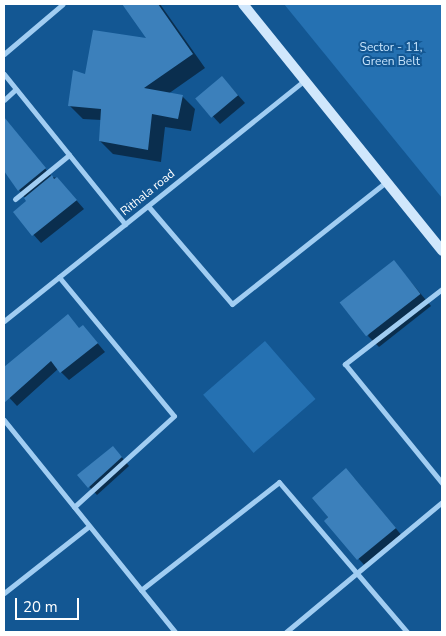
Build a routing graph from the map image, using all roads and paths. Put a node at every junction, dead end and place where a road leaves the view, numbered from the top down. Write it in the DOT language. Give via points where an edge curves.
graph roads {
  1 [pos="64,4"];
  2 [pos="243,4"];
  3 [pos="4,54"];
  4 [pos="4,74"];
  5 [pos="305,80"];
  6 [pos="16,89"];
  7 [pos="4,100"];
  8 [pos="69,155"];
  9 [pos="387,181"];
  10 [pos="15,199"];
  11 [pos="148,206"];
  12 [pos="125,224"];
  13 [pos="442,250"];
  14 [pos="58,278"];
  15 [pos="442,289"];
  16 [pos="4,321"];
  17 [pos="4,420"];
  18 [pos="442,483"];
  19 [pos="442,502"];
  20 [pos="74,507"];
  21 [pos="90,526"];
  22 [pos="358,572"];
  23 [pos="141,590"];
  24 [pos="4,593"];
  25 [pos="175,632"];
  26 [pos="286,632"];
  27 [pos="407,632"];
  1 -- 3 [label="street"];
  2 -- 5 [label="street"];
  4 -- 6 [label="street"];
  5 -- 9 [label="street"];
  5 -- 11 [label="street, Rithala road"];
  6 -- 7 [label="street"];
  6 -- 8 [label="street"];
  8 -- 10 [label="street"];
  8 -- 12 [label="street"];
  9 -- 11 [label="street" via="232,304"];
  9 -- 13 [label="street"];
  11 -- 12 [label="street, Rithala road"];
  12 -- 14 [label="street, Rithala road"];
  14 -- 16 [label="street, Rithala road"];
  14 -- 20 [label="street" via="174,416"];
  15 -- 18 [label="street" via="345,364"];
  17 -- 20 [label="street"];
  19 -- 22 [label="street"];
  20 -- 21 [label="street"];
  21 -- 23 [label="street"];
  21 -- 24 [label="street"];
  22 -- 23 [label="street" via="279,482"];
  22 -- 26 [label="street"];
  22 -- 27 [label="street"];
  23 -- 25 [label="street"];
}
